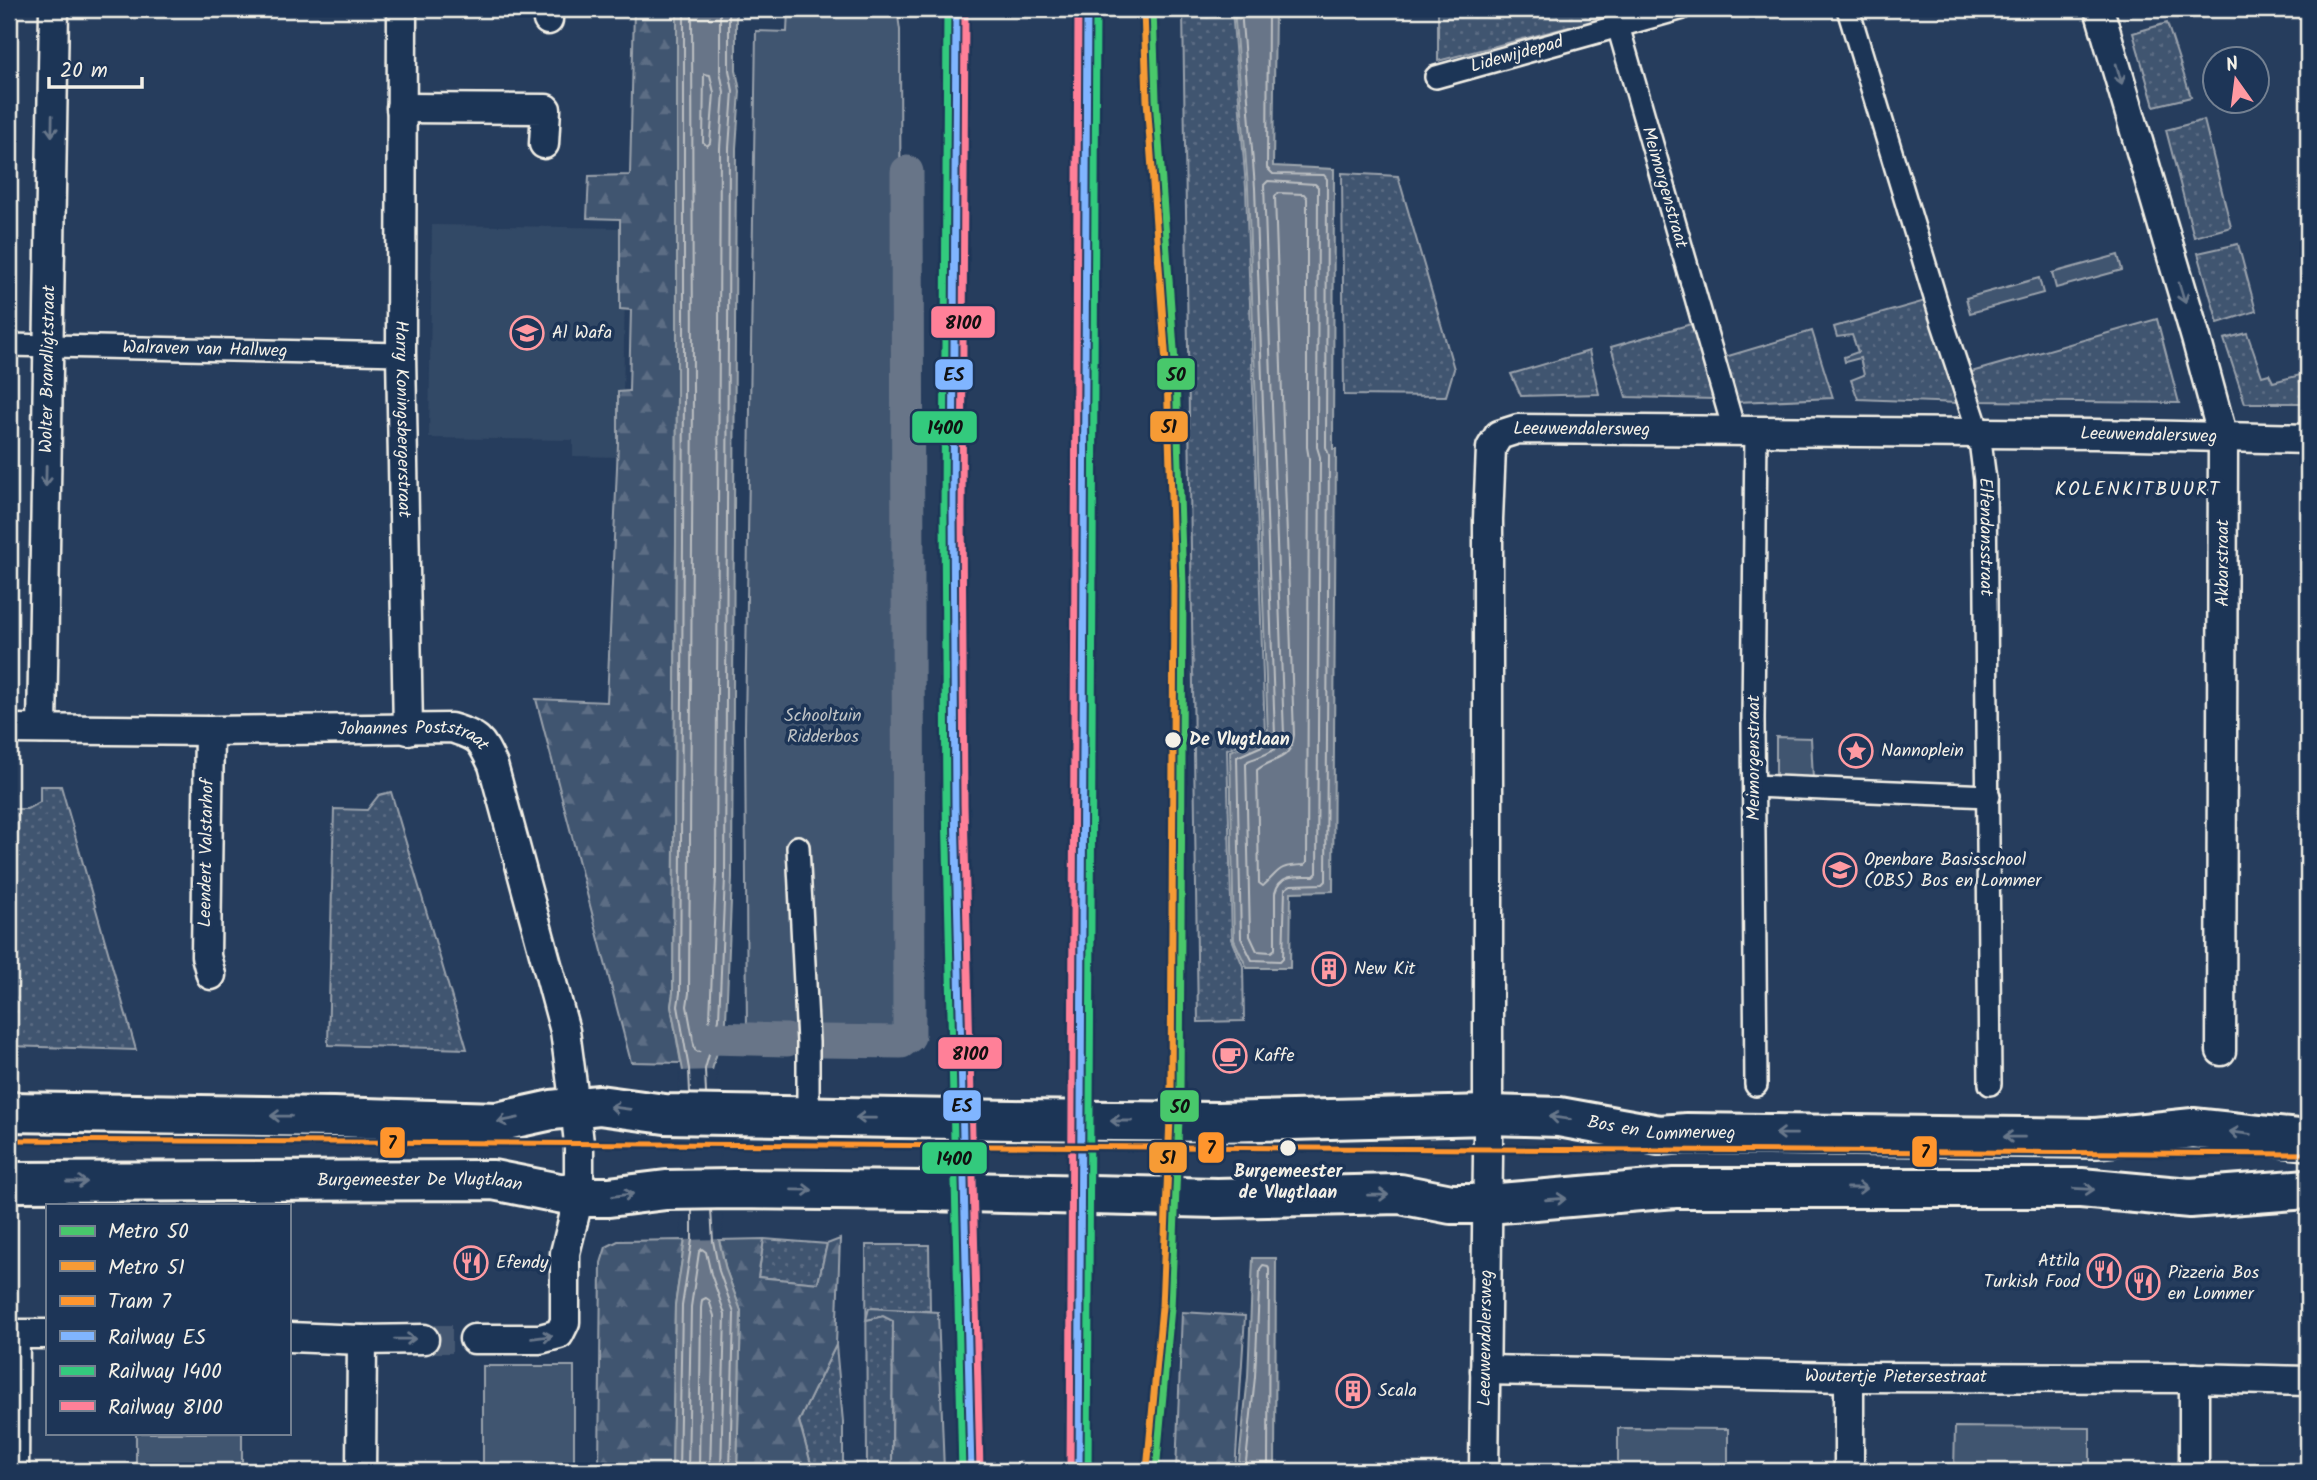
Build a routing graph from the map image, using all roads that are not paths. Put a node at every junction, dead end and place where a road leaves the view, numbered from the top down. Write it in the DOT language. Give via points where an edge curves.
graph roads {
  1 [pos="54,9"];
  2 [pos="402,9"];
  3 [pos="1680,9"];
  4 [pos="1848,9"];
  5 [pos="2099,9"];
  6 [pos="1618,26"];
  7 [pos="1436,77"];
  8 [pos="401,108"];
  9 [pos="544,144"];
  10 [pos="9,345"];
  11 [pos="48,347"];
  12 [pos="401,354"];
  13 [pos="1745,430"];
  14 [pos="1979,433"];
  15 [pos="2223,438"];
  16 [pos="2308,439"];
  17 [pos="9,729"];
  18 [pos="42,729"];
  19 [pos="408,730"];
  20 [pos="209,732"];
  21 [pos="1754,786"];
  22 [pos="1989,796"];
  23 [pos="798,847"];
  24 [pos="211,975"];
  25 [pos="2221,1051"];
  26 [pos="1990,1084"];
  27 [pos="1756,1085"];
  28 [pos="575,1107"];
  29 [pos="9,1112"];
  30 [pos="1488,1115"];
  31 [pos="808,1117"];
  32 [pos="2308,1140"];
  33 [pos="9,1182"];
  34 [pos="2308,1189"];
  35 [pos="579,1197"];
  36 [pos="1488,1204"];
  37 [pos="12,1334"];
  38 [pos="46,1334"];
  39 [pos="290,1337"];
  40 [pos="424,1339"];
  41 [pos="474,1339"];
  42 [pos="362,1340"];
  43 [pos="1485,1370"];
  44 [pos="1849,1377"];
  45 [pos="2194,1378"];
  46 [pos="2308,1381"];
  47 [pos="14,1471"];
  48 [pos="361,1471"];
  49 [pos="1484,1471"];
  50 [pos="1849,1471"];
  51 [pos="2194,1471"];
  1 -- 11 [label="street, Wolter Brandligtstraat, one-way"];
  2 -- 8 [label="street, Harry Koningsbergerstraat"];
  3 -- 6 [label="street, Lidewijdepad"];
  4 -- 14 [label="street, Elfendansstraat"];
  5 -- 15 [label="street, Akbarstraat, one-way"];
  6 -- 7 [label="street, Lidewijdepad"];
  6 -- 13 [label="street, Meimorgenstraat"];
  8 -- 9 [label="street" via="546,110"];
  8 -- 12 [label="street, Harry Koningsbergerstraat"];
  10 -- 11 [label="street, Walraven van Hallweg"];
  11 -- 12 [label="street, Walraven van Hallweg"];
  11 -- 18 [label="street, Wolter Brandligtstraat, one-way"];
  12 -- 19 [label="street, Harry Koningsbergerstraat"];
  13 -- 14 [label="street, Leeuwendalersweg"];
  13 -- 21 [label="street, Meimorgenstraat"];
  13 -- 30 [label="street, Leeuwendalersweg" via="1518,429 1499,435 1491,448"];
  14 -- 15 [label="street, Leeuwendalersweg"];
  14 -- 22 [label="street, Elfendansstraat" via="1985,480"];
  15 -- 16 [label="street, Leeuwendalersweg"];
  15 -- 25 [label="street, Akbarstraat"];
  17 -- 18 [label="street, Johannes Poststraat"];
  18 -- 20 [label="street, Johannes Poststraat"];
  19 -- 20 [label="street, Johannes Poststraat"];
  19 -- 28 [label="street, Johannes Poststraat" via="451,728 474,735 493,765 565,1031"];
  20 -- 24 [label="street, Leendert Valstarhof" via="206,956"];
  21 -- 22 [label="street"];
  21 -- 27 [label="street, Meimorgenstraat"];
  22 -- 26 [label="street, Elfendansstraat"];
  23 -- 31 [label="street"];
  28 -- 29 [label="main road, one-way" via="497,1122"];
  31 -- 28 [label="main road, one-way" via="665,1115 625,1107"];
  28 -- 35 [label="street"];
  30 -- 31 [label="main road, Bos en Lommerweg, one-way" via="1218,1122"];
  32 -- 30 [label="main road, Bos en Lommerweg, one-way" via="2193,1128 2096,1138 1659,1135 1559,1117"];
  30 -- 36 [label="street, Leeuwendalersweg"];
  33 -- 35 [label="main road, Burgemeester De Vlugtlaan, one-way" via="493,1180"];
  36 -- 34 [label="main road, one-way" via="1675,1188 2081,1188 2190,1198"];
  35 -- 36 [label="main road, Burgemeester De Vlugtlaan, one-way" via="734,1189 1217,1198 1400,1194"];
  41 -- 35 [label="street, one-way" via="540,1339 559,1334 565,1322 565,1253"];
  36 -- 43 [label="street, Leeuwendalersweg"];
  37 -- 38 [label="street"];
  37 -- 47 [label="street"];
  39 -- 42 [label="street"];
  42 -- 40 [label="street, one-way"];
  42 -- 48 [label="street"];
  43 -- 44 [label="street, Woutertje Pietersestraat"];
  43 -- 49 [label="street, Leeuwendalersweg"];
  44 -- 45 [label="street, Woutertje Pietersestraat"];
  44 -- 50 [label="street"];
  45 -- 46 [label="street, Woutertje Pietersestraat"];
  45 -- 51 [label="street"];
}
